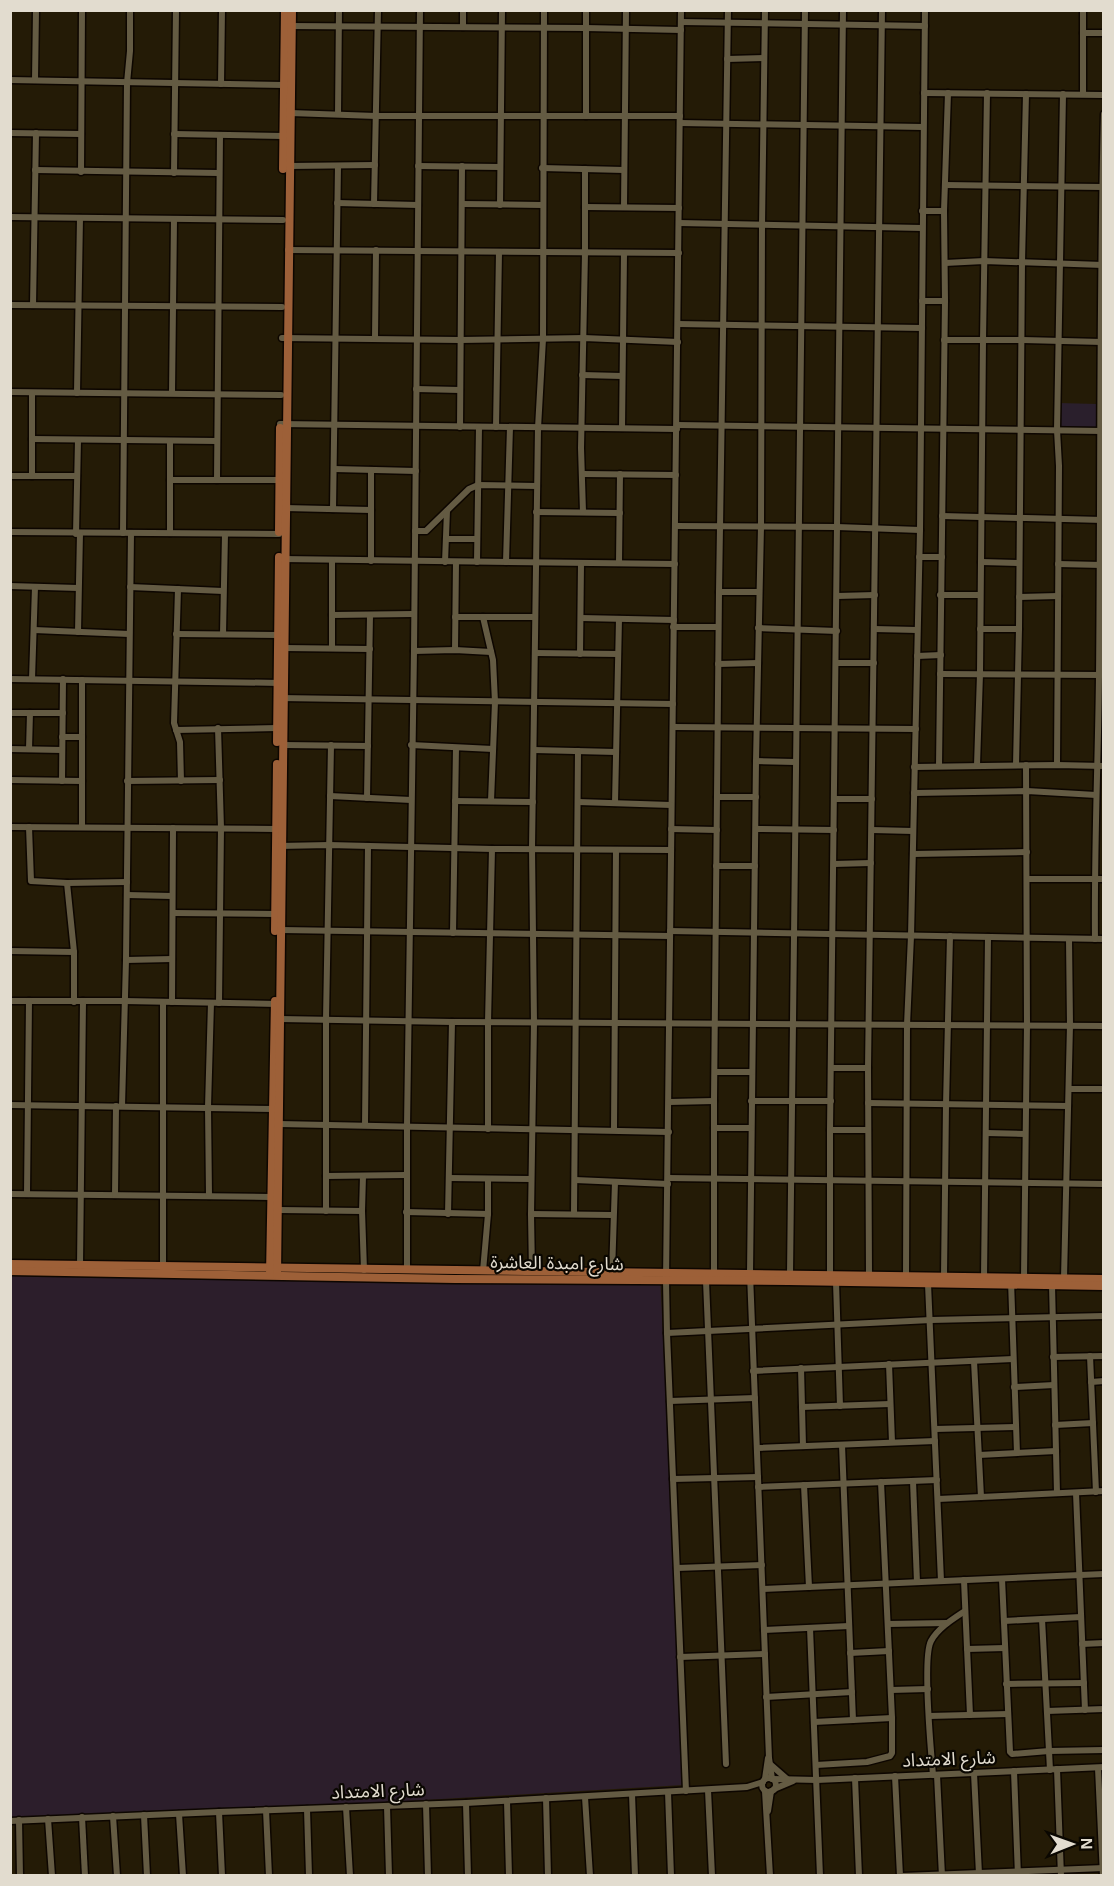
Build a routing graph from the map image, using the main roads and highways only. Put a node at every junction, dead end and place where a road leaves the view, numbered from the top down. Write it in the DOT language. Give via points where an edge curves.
graph roads {
  1 [pos="285,10"];
  2 [pos="292,10"];
  3 [pos="288,26"];
  4 [pos="284,338"];
  5 [pos="283,424"];
  6 [pos="282,559"];
  7 [pos="280,683"];
  8 [pos="280,698"];
  9 [pos="279,846"];
  10 [pos="277,1004"];
  11 [pos="277,1083"];
  12 [pos="10,1264"];
  13 [pos="10,1271"];
  14 [pos="274,1271"];
  15 [pos="666,1277"];
  16 [pos="751,1278"];
  17 [pos="833,1279"];
  18 [pos="1011,1281"];
  19 [pos="1099,1282"];
  1 -- 3 [label="main road"];
  2 -- 3 [label="main road"];
  3 -- 4 [label="main road" via="290,113"];
  3 -- 4 [label="main road" via="284,85"];
  4 -- 5 [label="main road"];
  4 -- 5 [label="main road"];
  5 -- 6 [label="main road"];
  5 -- 6 [label="main road" via="279,480"];
  6 -- 7 [label="main road"];
  6 -- 7 [label="main road" via="284,648"];
  7 -- 8 [label="main road"];
  8 -- 9 [label="main road" via="283,745"];
  8 -- 9 [label="main road" via="276,829"];
  9 -- 10 [label="main road"];
  9 -- 10 [label="main road" via="275,914"];
  10 -- 11 [label="main road"];
  10 -- 11 [label="main road"];
  11 -- 14 [label="main road" via="279,1210"];
  11 -- 14 [label="main road" via="271,1197"];
  12 -- 14 [label="main road, شارع امبدة العاشرة"];
  13 -- 14 [label="main road, شارع امبدة العاشرة"];
  14 -- 15 [label="main road, شارع امبدة العاشرة" via="483,1271"];
  14 -- 15 [label="main road, شارع امبدة العاشرة" via="298,1277"];
  15 -- 16 [label="main road, شارع امبدة العاشرة" via="706,1281"];
  15 -- 16 [label="main road, شارع امبدة العاشرة" via="714,1274"];
  16 -- 17 [label="main road, شارع امبدة العاشرة"];
  16 -- 17 [label="main road, شارع امبدة العاشرة" via="790,1275"];
  17 -- 18 [label="main road, شارع امبدة العاشرة" via="928,1284"];
  17 -- 18 [label="main road, شارع امبدة العاشرة" via="906,1276"];
  18 -- 19 [label="main road, شارع امبدة العاشرة" via="1052,1285"];
  18 -- 19 [label="main road, شارع امبدة العاشرة" via="1064,1278"];
}
